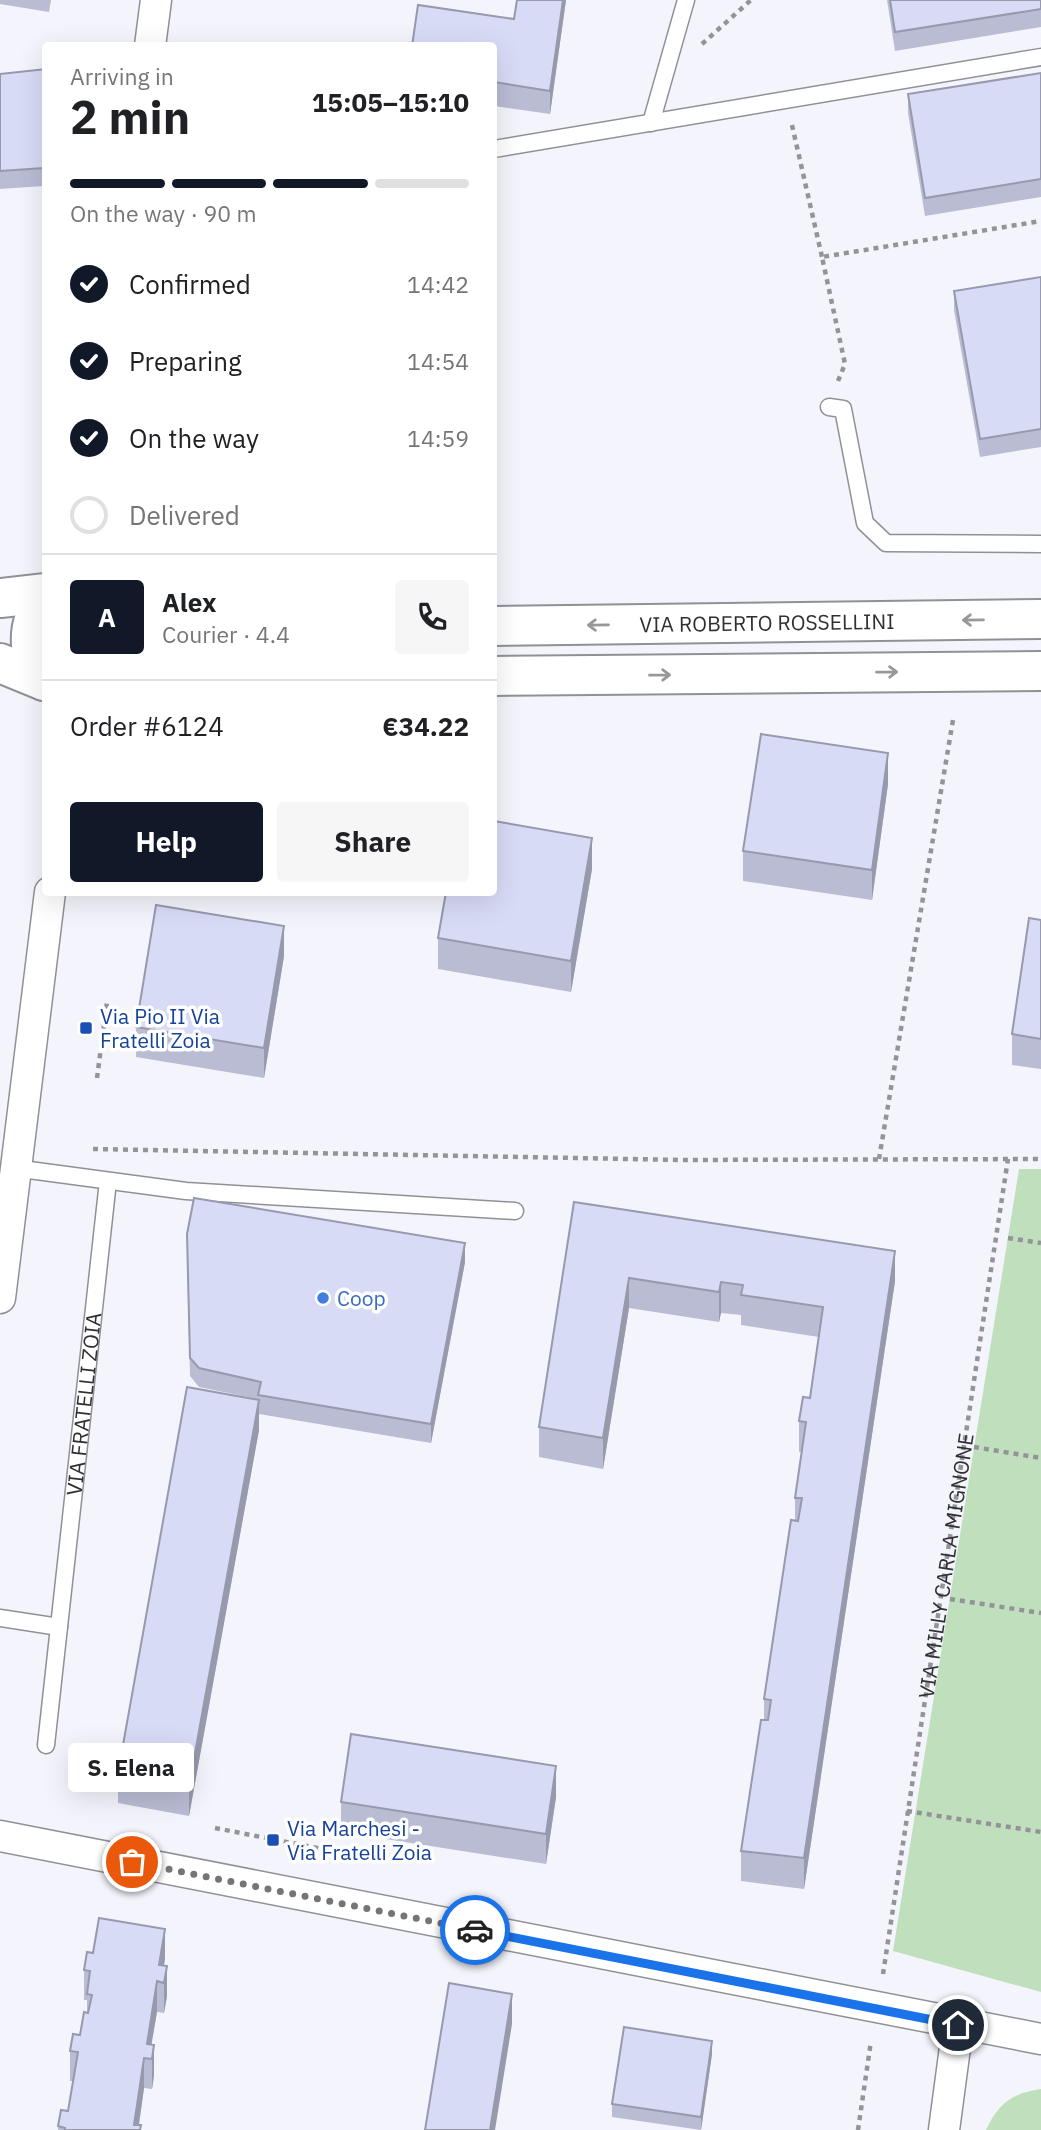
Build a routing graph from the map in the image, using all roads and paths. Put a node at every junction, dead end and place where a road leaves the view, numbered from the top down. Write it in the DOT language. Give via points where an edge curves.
graph roads {
  1 [pos="156,0"];
  2 [pos="686,0"];
  3 [pos="751,0"];
  4 [pos="151,42"];
  5 [pos="1041,57"];
  6 [pos="665,76"];
  7 [pos="786,100"];
  8 [pos="651,123"];
  9 [pos="497,149"];
  10 [pos="1041,221"];
  11 [pos="822,257"];
  12 [pos="828,407"];
  13 [pos="1041,544"];
  14 [pos="42,593"];
  15 [pos="0,598"];
  16 [pos="42,606"];
  17 [pos="1041,619"];
  18 [pos="497,626"];
  19 [pos="0,663"];
  20 [pos="1041,671"];
  21 [pos="42,676"];
  22 [pos="497,676"];
  23 [pos="42,681"];
  24 [pos="953,720"];
  25 [pos="49,896"];
  26 [pos="107,1002"];
  27 [pos="97,1079"];
  28 [pos="84,1149"];
  29 [pos="879,1158"];
  30 [pos="1008,1158"];
  31 [pos="1041,1159"];
  32 [pos="14,1168"];
  33 [pos="108,1181"];
  34 [pos="515,1211"];
  35 [pos="1008,1238"];
  36 [pos="1041,1243"];
  37 [pos="0,1298"];
  38 [pos="974,1447"];
  39 [pos="1041,1458"];
  40 [pos="950,1599"];
  41 [pos="1041,1613"];
  42 [pos="0,1618"];
  43 [pos="59,1627"];
  44 [pos="46,1745"];
  45 [pos="906,1811"];
  46 [pos="215,1828"];
  47 [pos="1041,1832"];
  48 [pos="0,1836"];
  49 [pos="333,1851"];
  50 [pos="883,1974"];
  51 [pos="958,2025"];
  52 [pos="1041,2039"];
  53 [pos="870,2046"];
  54 [pos="858,2130"];
  55 [pos="944,2130"];
  1 -- 4 [label="street"];
  2 -- 6 [label="lane"];
  3 -- 6 [label="path"];
  5 -- 7 [label="lane"];
  6 -- 8 [label="lane"];
  7 -- 8 [label="lane"];
  7 -- 11 [label="path"];
  8 -- 9 [label="lane"];
  10 -- 11 [label="path"];
  11 -- 12 [label="path" via="845,364"];
  12 -- 13 [label="lane" via="843,409 865,523 886,543"];
  14 -- 15 [label="street"];
  16 -- 21 [label="street" via="30,638 31,654"];
  17 -- 18 [label="street, VIA ROBERTO ROSSELLINI, one-way"];
  19 -- 23 [label="street"];
  22 -- 20 [label="street, one-way"];
  24 -- 29 [label="path"];
  25 -- 32 [label="street"];
  26 -- 27 [label="path"];
  28 -- 29 [label="path" via="682,1160"];
  29 -- 30 [label="path"];
  30 -- 31 [label="path"];
  30 -- 45 [label="path, VIA MILLY CARLA MIGNONE"];
  32 -- 33 [label="lane"];
  32 -- 37 [label="street"];
  33 -- 34 [label="lane" via="187,1191"];
  33 -- 43 [label="lane, VIA FRATELLI ZOIA"];
  35 -- 36 [label="path"];
  38 -- 39 [label="path"];
  40 -- 41 [label="path"];
  42 -- 43 [label="lane"];
  43 -- 44 [label="lane, VIA FRATELLI ZOIA"];
  45 -- 47 [label="path"];
  45 -- 50 [label="path, VIA MILLY CARLA MIGNONE"];
  46 -- 49 [label="path"];
  48 -- 51 [label="street"];
  51 -- 52 [label="street"];
  51 -- 55 [label="street"];
  53 -- 54 [label="path"];
}
